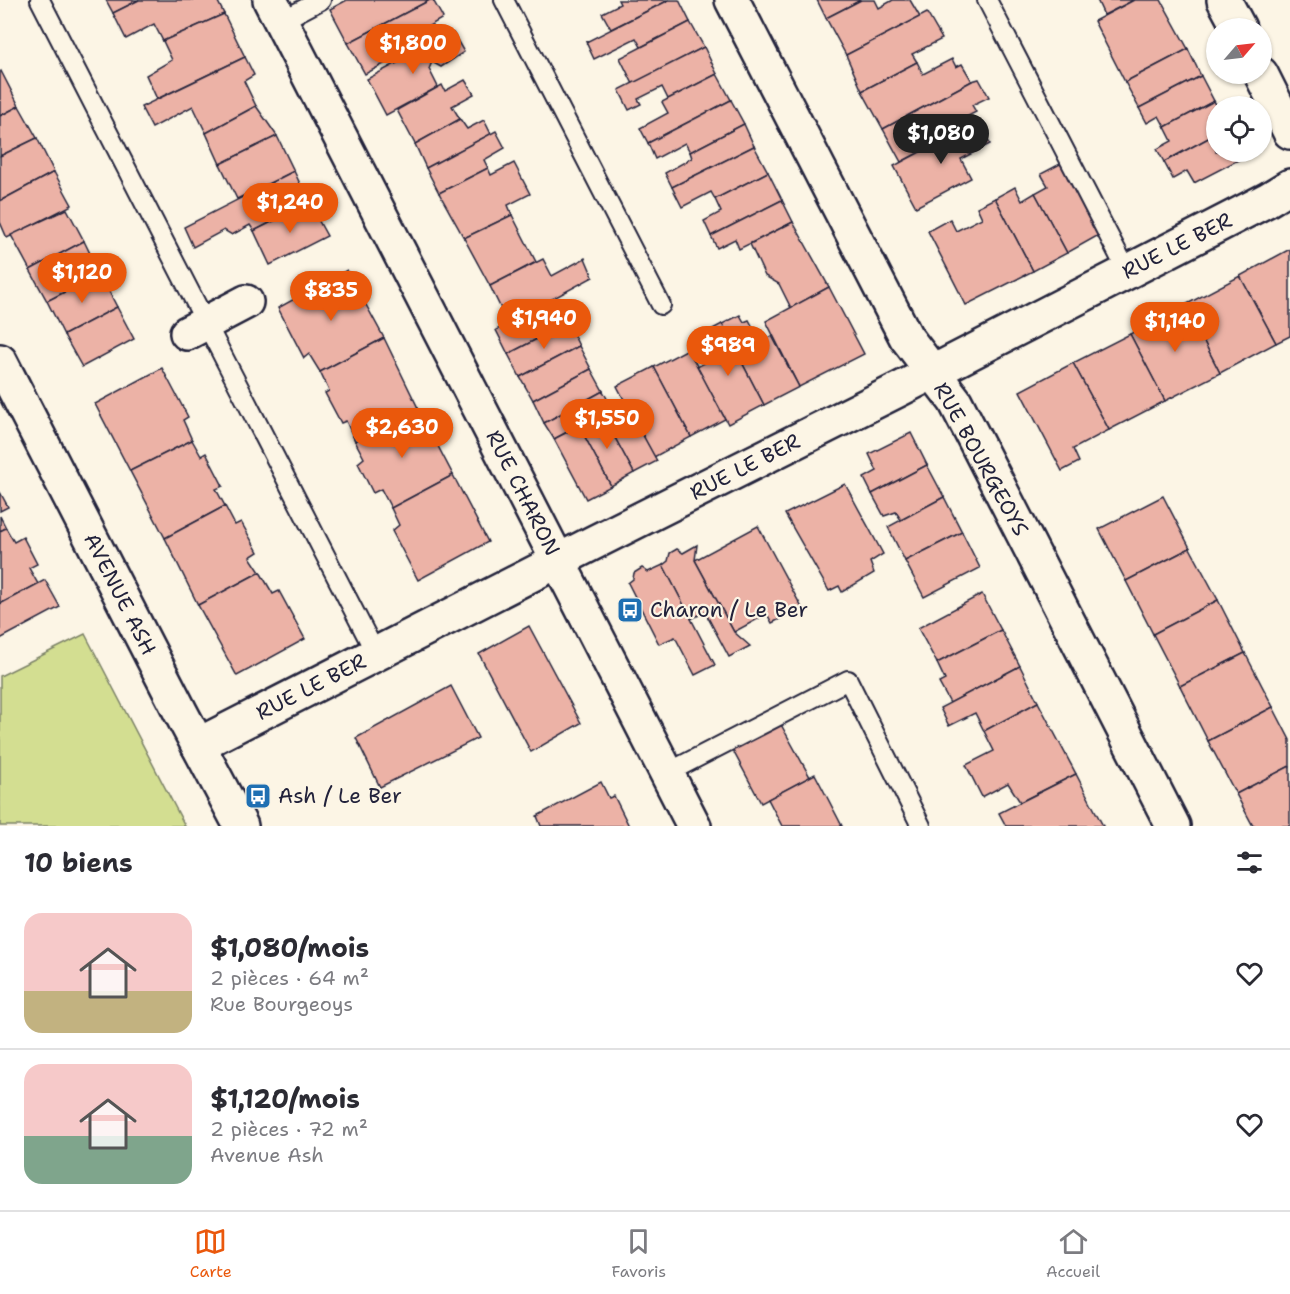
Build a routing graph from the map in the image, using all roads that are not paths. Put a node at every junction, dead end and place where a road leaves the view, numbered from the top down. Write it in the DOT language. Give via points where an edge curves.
graph roads {
  1 [pos="40,0"];
  2 [pos="321,0"];
  3 [pos="504,0"];
  4 [pos="732,0"];
  5 [pos="987,0"];
  6 [pos="1224,0"];
  7 [pos="276,11"];
  8 [pos="1234,18"];
  9 [pos="1266,84"];
  10 [pos="1290,132"];
  11 [pos="1290,186"];
  12 [pos="1127,271"];
  13 [pos="246,302"];
  14 [pos="661,305"];
  15 [pos="197,328"];
  16 [pos="0,361"];
  17 [pos="933,372"];
  18 [pos="559,561"];
  19 [pos="376,654"];
  20 [pos="198,746"];
  21 [pos="667,773"];
  22 [pos="241,826"];
  23 [pos="694,826"];
  24 [pos="921,826"];
  25 [pos="1173,826"];
  1 -- 15 [label="lane"];
  2 -- 7 [label="lane"];
  3 -- 14 [label="lane"];
  4 -- 17 [label="street, RUE BOURGEOYS" via="906,338"];
  5 -- 12 [label="lane"];
  6 -- 8 [label="street"];
  7 -- 18 [label="street, RUE CHARON"];
  9 -- 10 [label="street"];
  11 -- 12 [label="street, RUE LE BER"];
  12 -- 17 [label="street, RUE LE BER"];
  13 -- 15 [label="street"];
  15 -- 19 [label="lane"];
  16 -- 20 [label="street, AVENUE ASH"];
  17 -- 18 [label="street, RUE LE BER"];
  17 -- 25 [label="street, RUE BOURGEOYS" via="955,401"];
  18 -- 19 [label="street, RUE LE BER"];
  18 -- 21 [label="street, RUE CHARON"];
  19 -- 20 [label="street, RUE LE BER"];
  20 -- 22 [label="street, AVENUE ASH"];
  21 -- 23 [label="street, RUE CHARON"];
  21 -- 24 [label="lane" via="848,680"];
}
